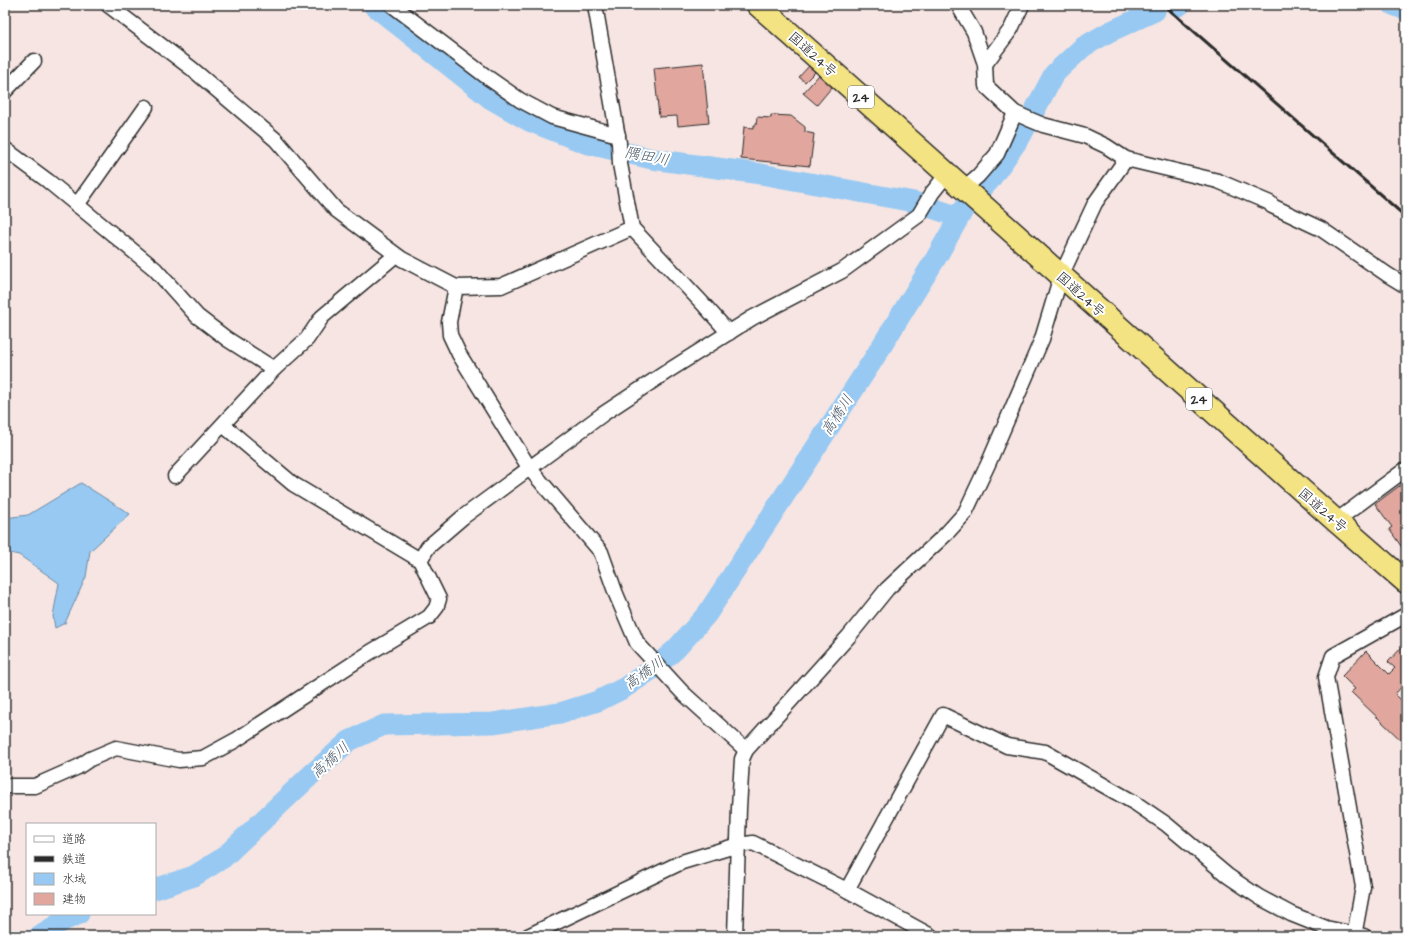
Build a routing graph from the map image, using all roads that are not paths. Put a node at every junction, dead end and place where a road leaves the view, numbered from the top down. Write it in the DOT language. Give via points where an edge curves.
graph roads {
  1 [pos="108,5"];
  2 [pos="595,5"];
  3 [pos="758,5"];
  4 [pos="958,5"];
  5 [pos="1022,5"];
  6 [pos="395,6"];
  7 [pos="34,61"];
  8 [pos="985,64"];
  9 [pos="5,91"];
  10 [pos="146,107"];
  11 [pos="1015,113"];
  12 [pos="618,139"];
  13 [pos="5,149"];
  14 [pos="1126,159"];
  15 [pos="947,174"];
  16 [pos="963,189"];
  17 [pos="77,205"];
  18 [pos="632,228"];
  19 [pos="396,255"];
  20 [pos="1061,276"];
  21 [pos="1406,286"];
  22 [pos="456,287"];
  23 [pos="729,333"];
  24 [pos="274,369"];
  25 [pos="223,425"];
  26 [pos="530,469"];
  27 [pos="1406,469"];
  28 [pos="175,476"];
  29 [pos="1336,521"];
  30 [pos="420,560"];
  31 [pos="1406,582"];
  32 [pos="1406,615"];
  33 [pos="746,750"];
  34 [pos="5,786"];
  35 [pos="738,845"];
  36 [pos="847,890"];
  37 [pos="528,936"];
  38 [pos="735,936"];
  39 [pos="931,936"];
  40 [pos="1358,936"];
  1 -- 19 [label="street" via="191,68 276,140 336,210"];
  2 -- 12 [label="street"];
  3 -- 15 [label="highway, 国道24号 / 24"];
  4 -- 8 [label="street" via="974,32"];
  5 -- 8 [label="street" via="1011,29"];
  6 -- 12 [label="street" via="520,100 552,117"];
  7 -- 9 [label="street"];
  8 -- 11 [label="street" via="986,86"];
  10 -- 17 [label="street"];
  11 -- 14 [label="street" via="1043,125 1086,136"];
  11 -- 16 [label="street" via="997,154"];
  12 -- 18 [label="street"];
  13 -- 17 [label="street"];
  14 -- 20 [label="street" via="1096,203"];
  14 -- 21 [label="street" via="1218,181 1270,203 1321,229"];
  15 -- 16 [label="highway, 国道24号 / 24"];
  15 -- 23 [label="street" via="919,215 842,271 752,318"];
  16 -- 20 [label="highway, 国道24号 / 24"];
  17 -- 24 [label="street" via="155,269 197,316"];
  18 -- 22 [label="street" via="501,286"];
  18 -- 23 [label="street"];
  19 -- 22 [label="street"];
  19 -- 24 [label="street" via="322,317 306,339"];
  20 -- 29 [label="highway, 国道24号 / 24"];
  20 -- 33 [label="street" via="1042,339 965,513 887,589 849,636"];
  22 -- 26 [label="street" via="449,322 450,336"];
  23 -- 26 [label="street" via="603,414"];
  24 -- 25 [label="street"];
  25 -- 28 [label="street"];
  25 -- 30 [label="street" via="293,484"];
  26 -- 30 [label="street" via="463,517 428,547"];
  26 -- 33 [label="street" via="601,552 637,643 682,692"];
  27 -- 29 [label="street"];
  29 -- 31 [label="highway, 国道24号 / 24"];
  30 -- 34 [label="street" via="439,599 433,613 236,740 203,758 179,760 116,748 35,786"];
  32 -- 40 [label="street" via="1333,656 1326,677 1363,887"];
  33 -- 35 [label="street" via="742,759"];
  35 -- 36 [label="street" via="753,843"];
  35 -- 37 [label="street" via="682,862"];
  35 -- 38 [label="street"];
  36 -- 39 [label="street"];
  36 -- 40 [label="street" via="943,715 1007,746 1045,752 1135,803 1166,824 1228,876 1259,897 1298,917 1326,928"];
}
